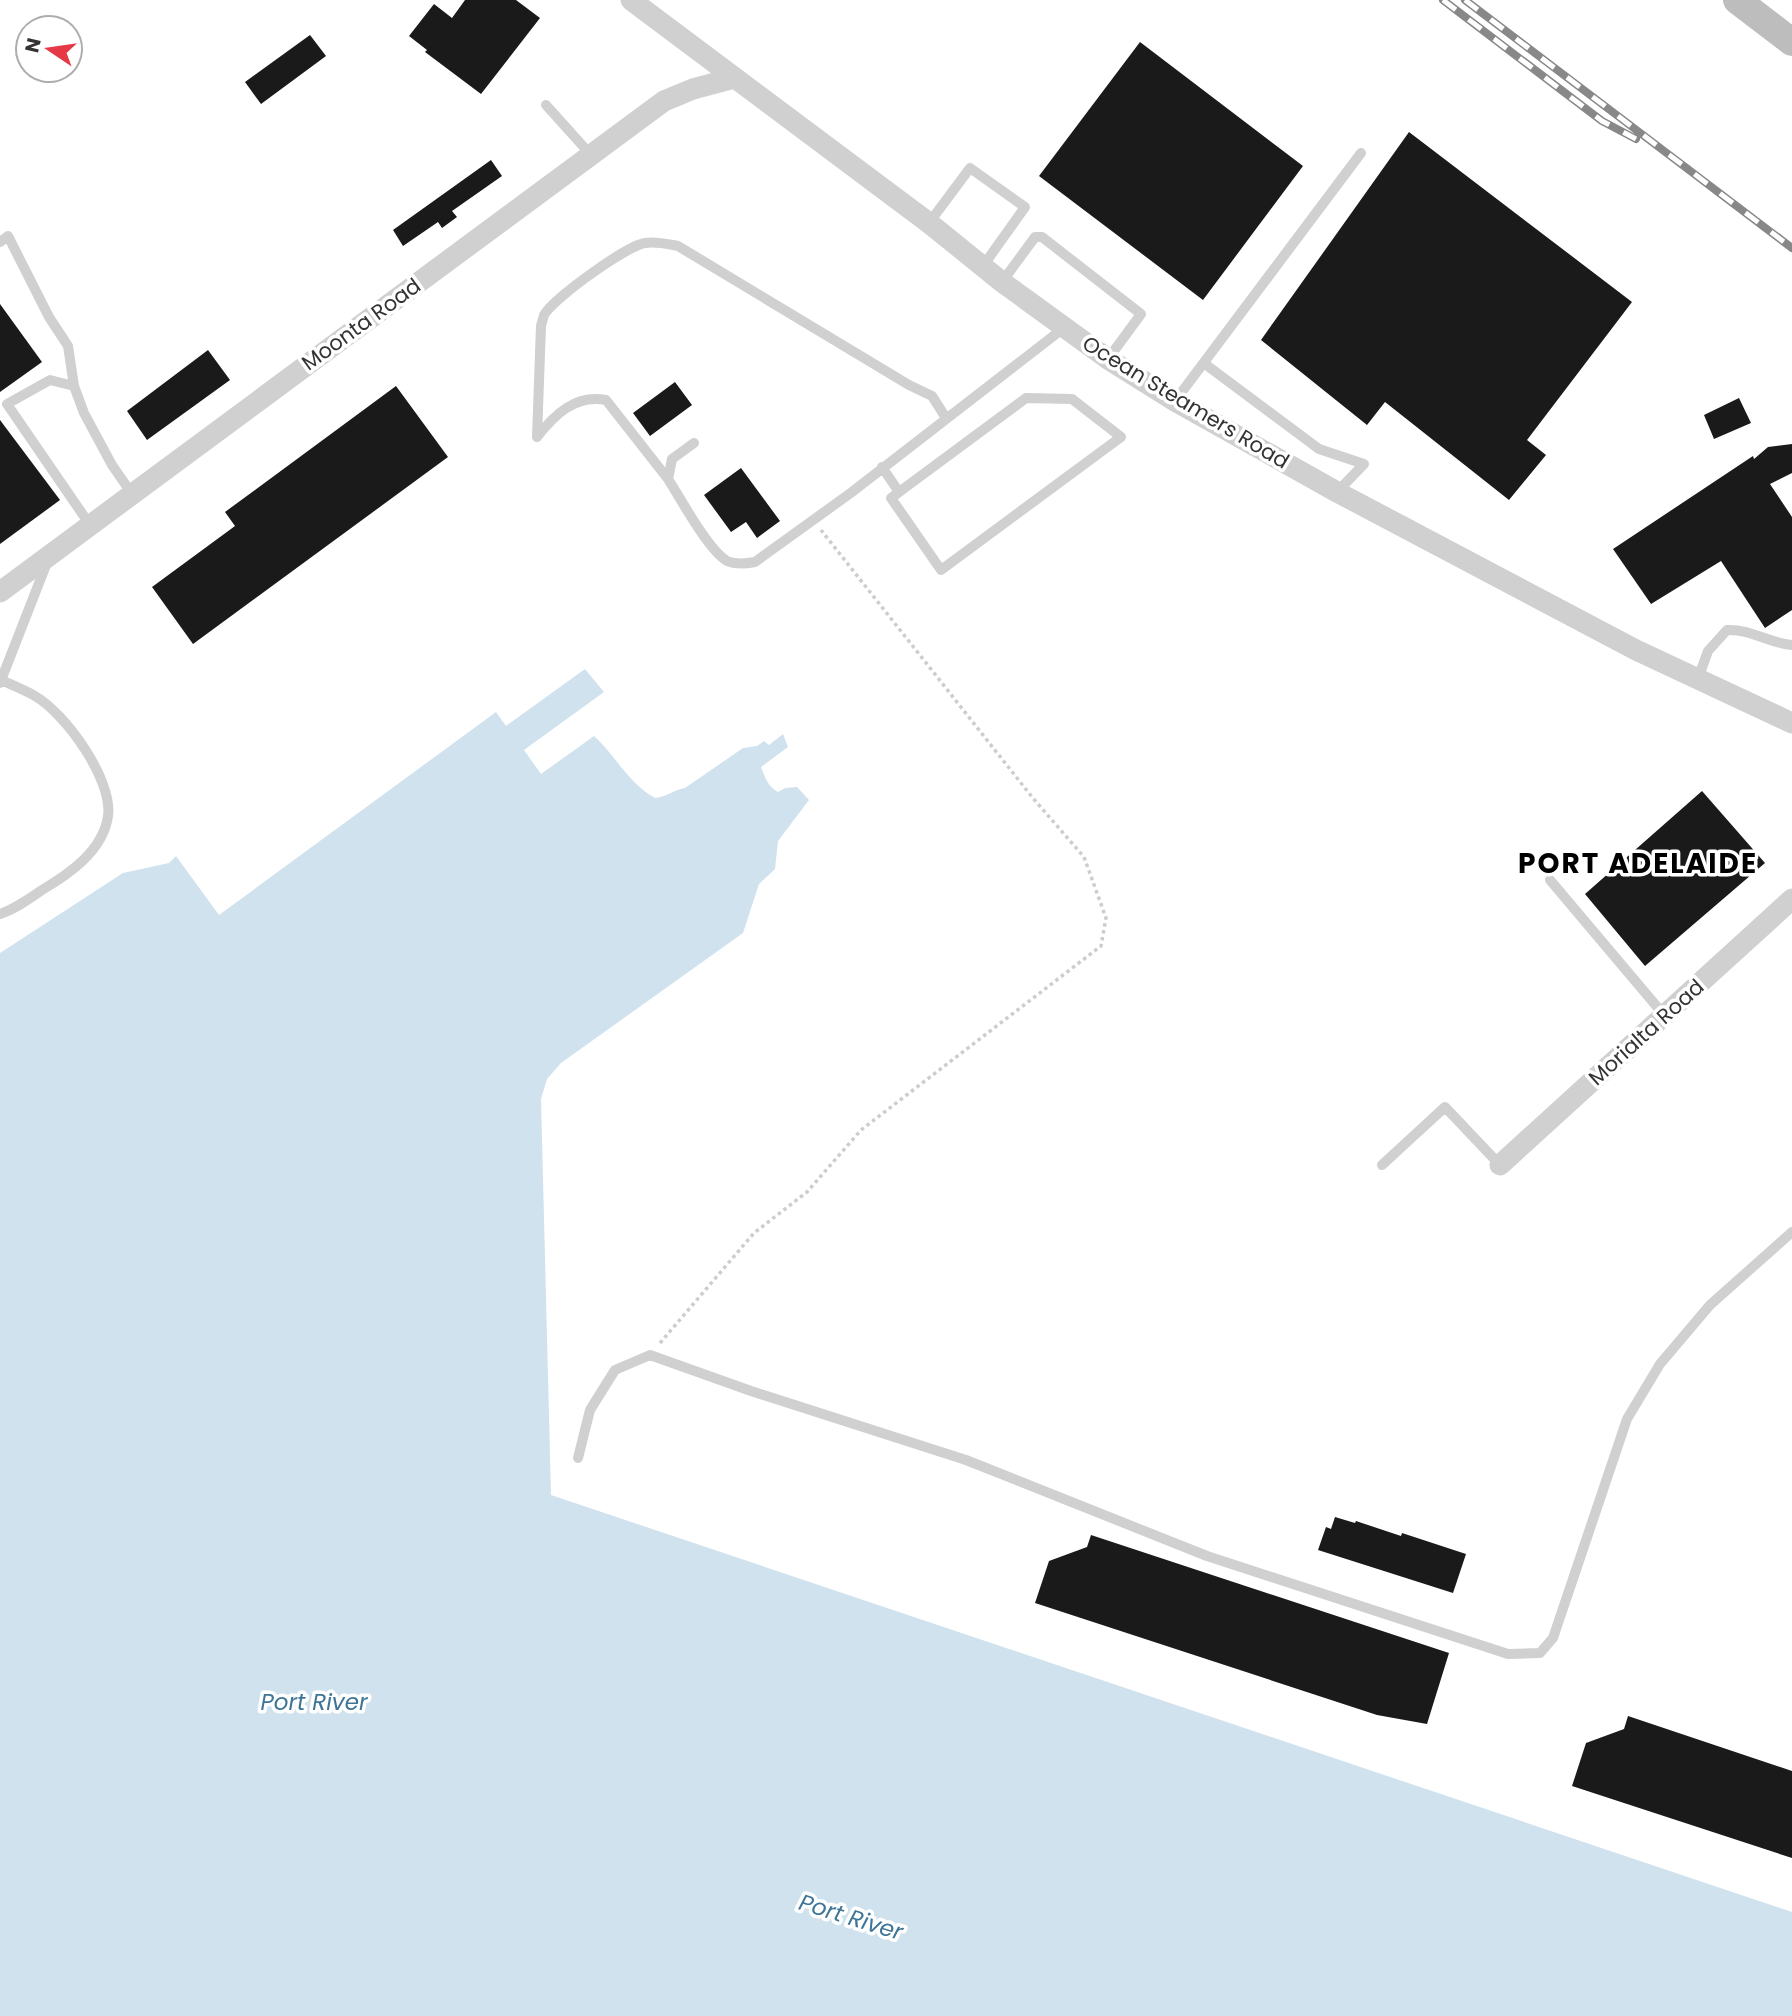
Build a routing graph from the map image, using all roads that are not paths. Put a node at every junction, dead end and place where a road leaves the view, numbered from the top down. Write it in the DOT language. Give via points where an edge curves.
graph roads {
  1 [pos="631,0"];
  2 [pos="1737,0"];
  3 [pos="1792,42"];
  4 [pos="734,78"];
  5 [pos="546,105"];
  6 [pos="1361,153"];
  7 [pos="591,155"];
  8 [pos="929,223"];
  9 [pos="0,242"];
  10 [pos="983,266"];
  11 [pos="1002,282"];
  12 [pos="1065,327"];
  13 [pos="1108,359"];
  14 [pos="1205,364"];
  15 [pos="74,386"];
  16 [pos="1175,401"];
  17 [pos="946,418"];
  18 [pos="694,443"];
  19 [pos="882,467"];
  20 [pos="668,479"];
  21 [pos="899,492"];
  22 [pos="1337,492"];
  23 [pos="132,494"];
  24 [pos="90,524"];
  25 [pos="51,554"];
  26 [pos="0,592"];
  27 [pos="1792,645"];
  28 [pos="1698,679"];
  29 [pos="1,682"];
  30 [pos="1792,723"];
  31 [pos="1550,880"];
  32 [pos="1792,899"];
  33 [pos="0,914"];
  34 [pos="1664,1015"];
  35 [pos="1382,1165"];
  36 [pos="1500,1166"];
  37 [pos="1792,1232"];
  38 [pos="578,1458"];
  1 -- 4 [label="street, Ocean Steamers Road"];
  2 -- 3 [label="street"];
  4 -- 7 [label="street, Moonta Road" via="664,101"];
  4 -- 8 [label="street, Ocean Steamers Road"];
  5 -- 7 [label="lane"];
  6 -- 14 [label="lane"];
  7 -- 23 [label="street, Moonta Road"];
  8 -- 10 [label="street, Ocean Steamers Road"];
  8 -- 10 [label="lane" via="970,168 1025,207"];
  9 -- 15 [label="lane" via="8,236 68,346"];
  10 -- 11 [label="street, Ocean Steamers Road"];
  11 -- 12 [label="street, Ocean Steamers Road"];
  11 -- 13 [label="lane" via="1034,237 1042,237 1140,314"];
  12 -- 13 [label="street, Ocean Steamers Road"];
  12 -- 17 [label="lane"];
  13 -- 16 [label="street, Ocean Steamers Road"];
  14 -- 16 [label="lane"];
  14 -- 22 [label="lane" via="1320,449 1364,464"];
  15 -- 23 [label="lane" via="97,440"];
  15 -- 24 [label="lane" via="50,380 7,404"];
  16 -- 22 [label="street, Ocean Steamers Road"];
  17 -- 19 [label="lane"];
  17 -- 20 [label="lane" via="932,396 678,246 648,242 601,268 544,316 537,437 573,403 592,397 606,400"];
  18 -- 20 [label="lane" via="672,459"];
  19 -- 20 [label="lane" via="755,562 743,564 729,562 717,553"];
  19 -- 21 [label="lane"];
  21 -- 21 [label="lane" via="891,498 941,570 1121,437 1072,399 1027,398"];
  22 -- 28 [label="street, Ocean Steamers Road"];
  23 -- 24 [label="street, Moonta Road"];
  24 -- 25 [label="street, Moonta Road"];
  25 -- 26 [label="street, Moonta Road"];
  25 -- 29 [label="lane"];
  27 -- 28 [label="lane" via="1744,629 1727,630 1708,651"];
  28 -- 30 [label="street, Ocean Steamers Road"];
  29 -- 33 [label="lane" via="37,697 60,717 89,754 104,783 108,815 86,858 65,877"];
  31 -- 34 [label="lane"];
  32 -- 34 [label="street, Morialta Road"];
  34 -- 36 [label="street, Morialta Road"];
  35 -- 36 [label="lane" via="1445,1107"];
  37 -- 38 [label="lane" via="1710,1305 1660,1364 1627,1419 1553,1637 1540,1653 1508,1654 1207,1556 966,1460 650,1355 615,1370 590,1410"];
}
